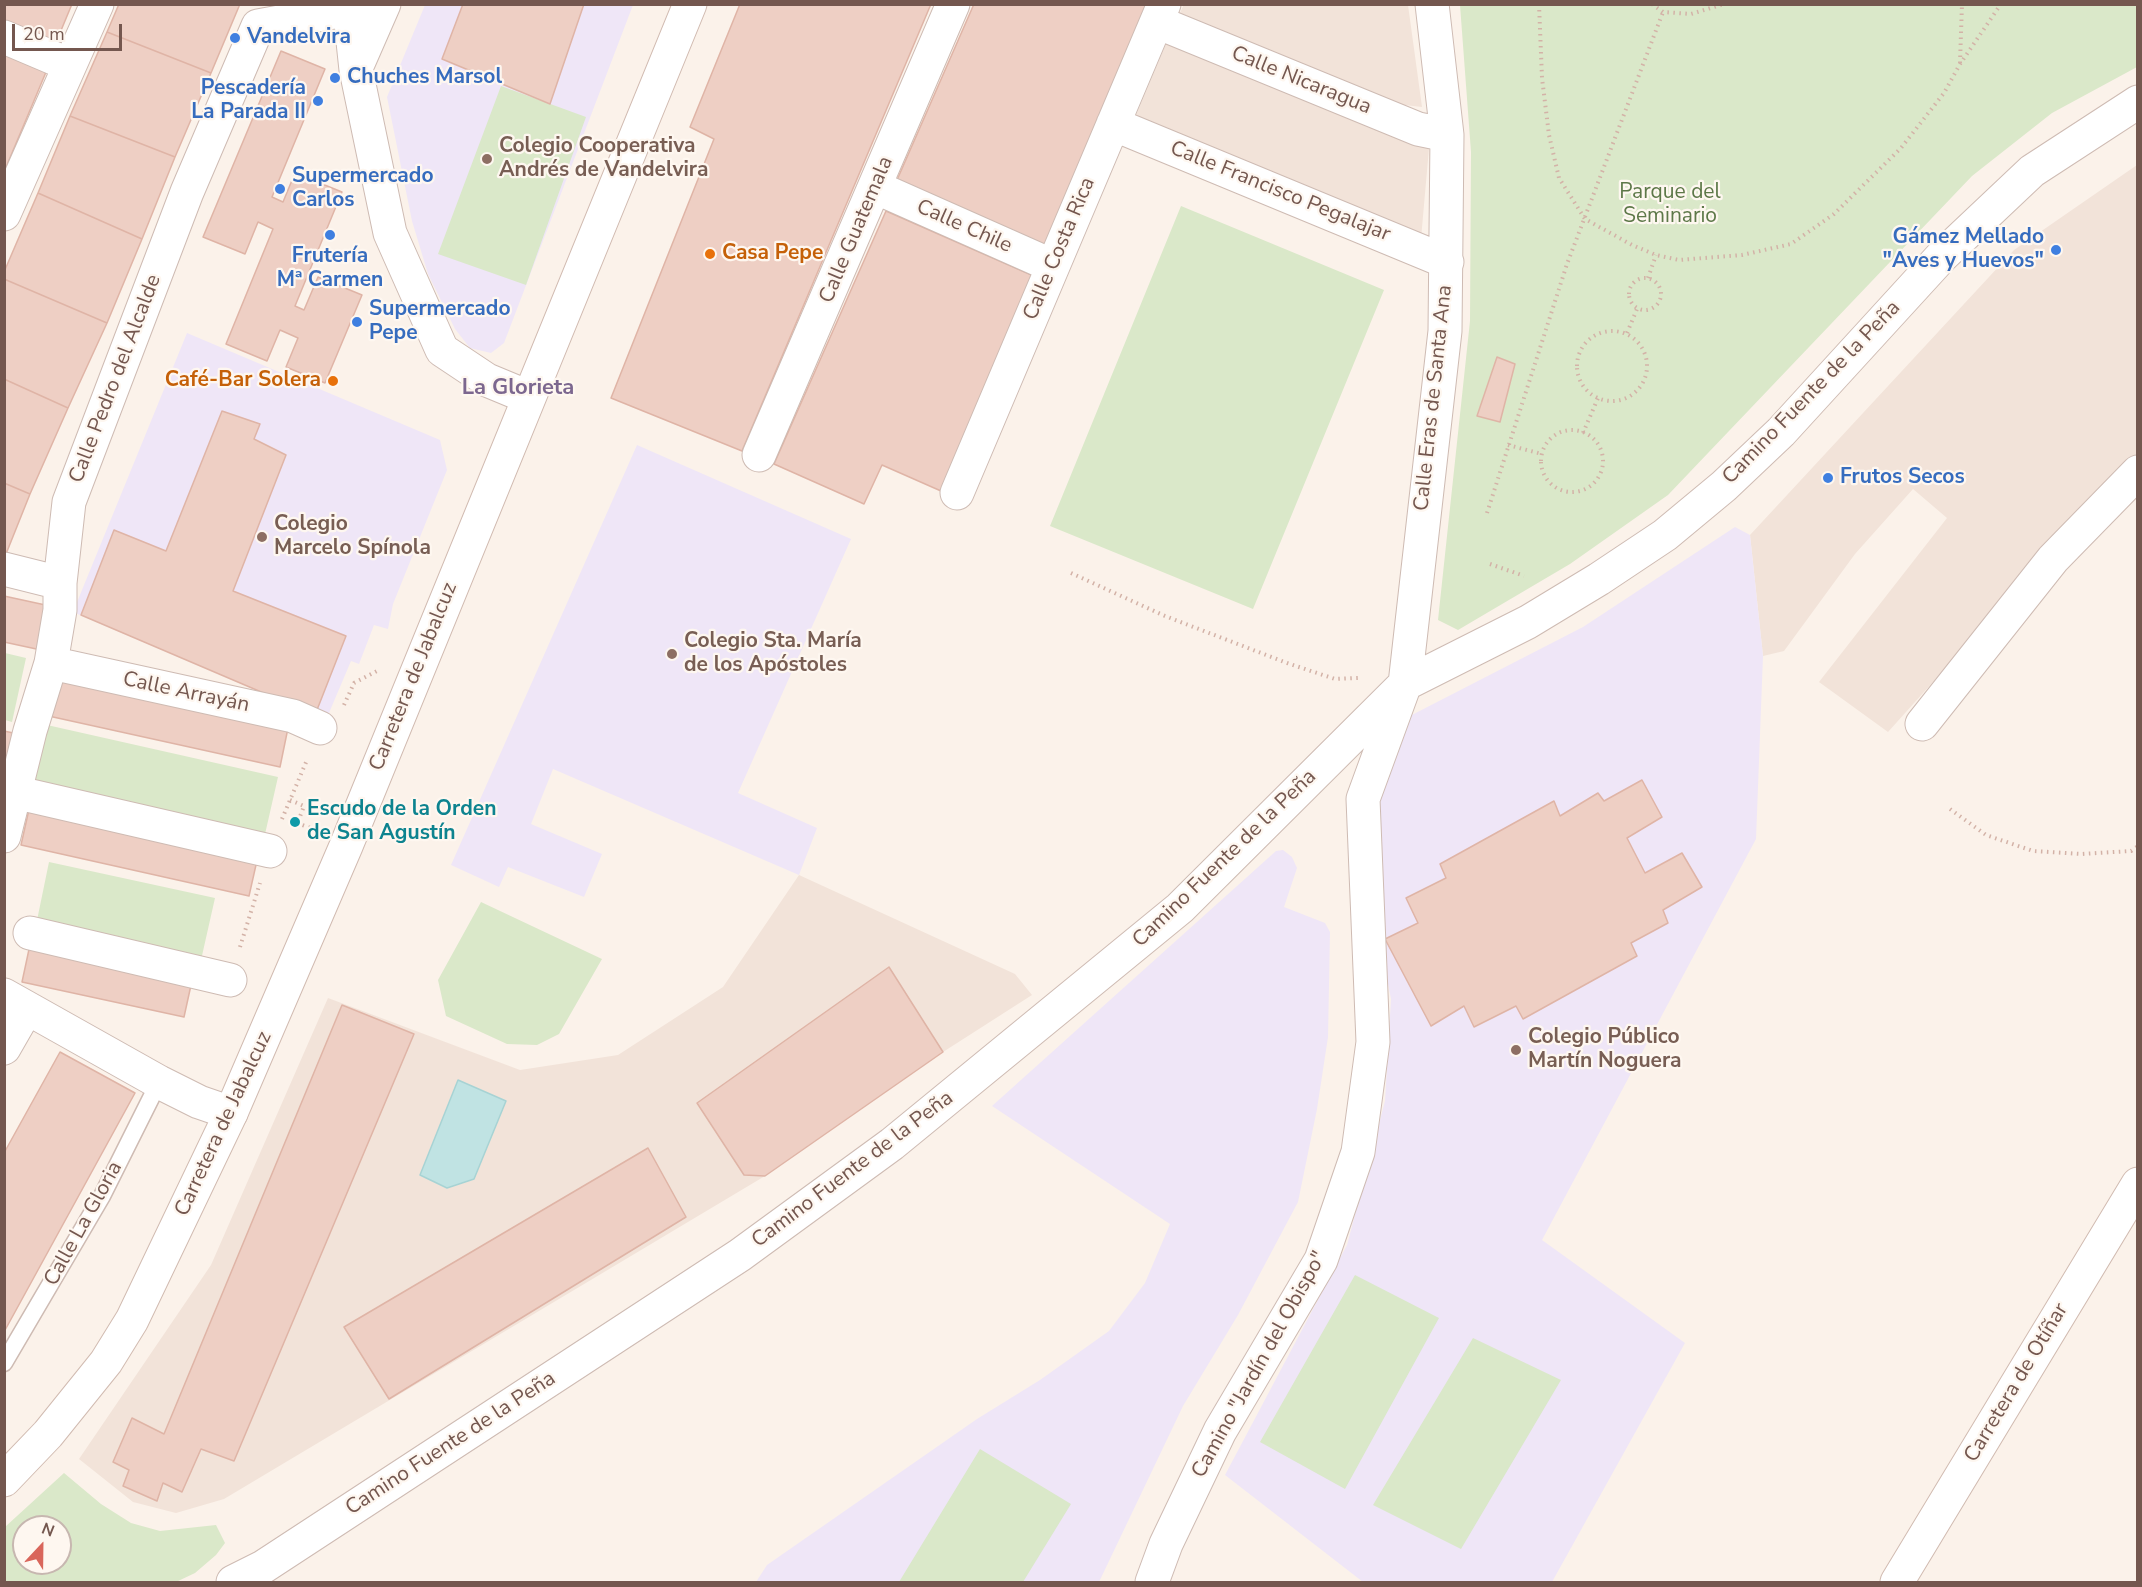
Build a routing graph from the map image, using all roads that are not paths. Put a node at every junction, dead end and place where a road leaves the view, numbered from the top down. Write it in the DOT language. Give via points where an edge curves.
graph roads {
  1 [pos="97,4"];
  2 [pos="384,4"];
  3 [pos="690,4"];
  4 [pos="952,4"];
  5 [pos="1432,4"];
  6 [pos="349,7"];
  7 [pos="1160,13"];
  8 [pos="4,37"];
  9 [pos="70,65"];
  10 [pos="356,70"];
  11 [pos="2138,102"];
  12 [pos="1113,124"];
  13 [pos="1447,135"];
  14 [pos="875,187"];
  15 [pos="5,211"];
  16 [pos="1446,262"];
  17 [pos="1053,266"];
  18 [pos="528,397"];
  19 [pos="759,455"];
  20 [pos="2138,472"];
  21 [pos="957,493"];
  22 [pos="4,569"];
  23 [pos="60,583"];
  24 [pos="51,663"];
  25 [pos="1405,684"];
  26 [pos="1922,724"];
  27 [pos="17,728"];
  28 [pos="320,728"];
  29 [pos="14,792"];
  30 [pos="4,836"];
  31 [pos="282,842"];
  32 [pos="30,933"];
  33 [pos="230,980"];
  34 [pos="16,1001"];
  35 [pos="4,1048"];
  36 [pos="159,1082"];
  37 [pos="231,1113"];
  38 [pos="2138,1184"];
  39 [pos="4,1363"];
  40 [pos="4,1480"];
  41 [pos="233,1582"];
  42 [pos="1152,1582"];
  43 [pos="1897,1582"];
  1 -- 9 [label="street"];
  2 -- 10 [label="street"];
  3 -- 18 [label="street, Carretera de Jabalcuz"];
  4 -- 14 [label="street, Calle Guatemala"];
  5 -- 13 [label="street, Calle Eras de Santa Ana"];
  6 -- 10 [label="street"];
  6 -- 23 [label="street, Calle Pedro del Alcalde" via="258,26 187,192 69,502"];
  7 -- 12 [label="street, Calle Costa Rica"];
  7 -- 13 [label="street, Calle Nicaragua" via="1418,129"];
  8 -- 9 [label="street"];
  9 -- 15 [label="street"];
  10 -- 18 [label="street" via="390,233 442,350 487,380"];
  11 -- 25 [label="street, Camino Fuente de la Peña" via="2032,171 1942,256 1780,432 1665,535 1528,622"];
  12 -- 16 [label="street, Calle Francisco Pegalajar"];
  12 -- 17 [label="street, Calle Costa Rica"];
  13 -- 16 [label="street, Calle Eras de Santa Ana"];
  14 -- 17 [label="street, Calle Chile"];
  14 -- 19 [label="street, Calle Guatemala"];
  16 -- 25 [label="street, Calle Eras de Santa Ana" via="1445,331"];
  17 -- 21 [label="street, Calle Costa Rica"];
  18 -- 37 [label="street, Carretera de Jabalcuz" via="346,846"];
  20 -- 26 [label="street" via="2053,559"];
  22 -- 23 [label="street"];
  23 -- 24 [label="street, Calle Pedro del Alcalde"];
  24 -- 27 [label="street, Calle Pedro del Alcalde"];
  24 -- 28 [label="street, Calle Arrayán" via="293,716"];
  25 -- 41 [label="street, Camino Fuente de la Peña" via="1180,908 892,1144 740,1255 263,1567"];
  25 -- 42 [label="street, Camino \"Jardín del Obispo\"" via="1364,799 1373,1042 1358,1152 1321,1260 1220,1431"];
  27 -- 29 [label="street, Calle Pedro del Alcalde"];
  29 -- 30 [label="street, Calle Pedro del Alcalde"];
  29 -- 31 [label="street"];
  32 -- 33 [label="street"];
  34 -- 35 [label="street"];
  34 -- 36 [label="street"];
  36 -- 37 [label="street"];
  36 -- 39 [label="lane, Calle La Gloria" via="102,1196"];
  37 -- 40 [label="street, Carretera de Jabalcuz" via="132,1320 106,1362 48,1434"];
  38 -- 43 [label="street, Carretera de Otíñar"];
}
